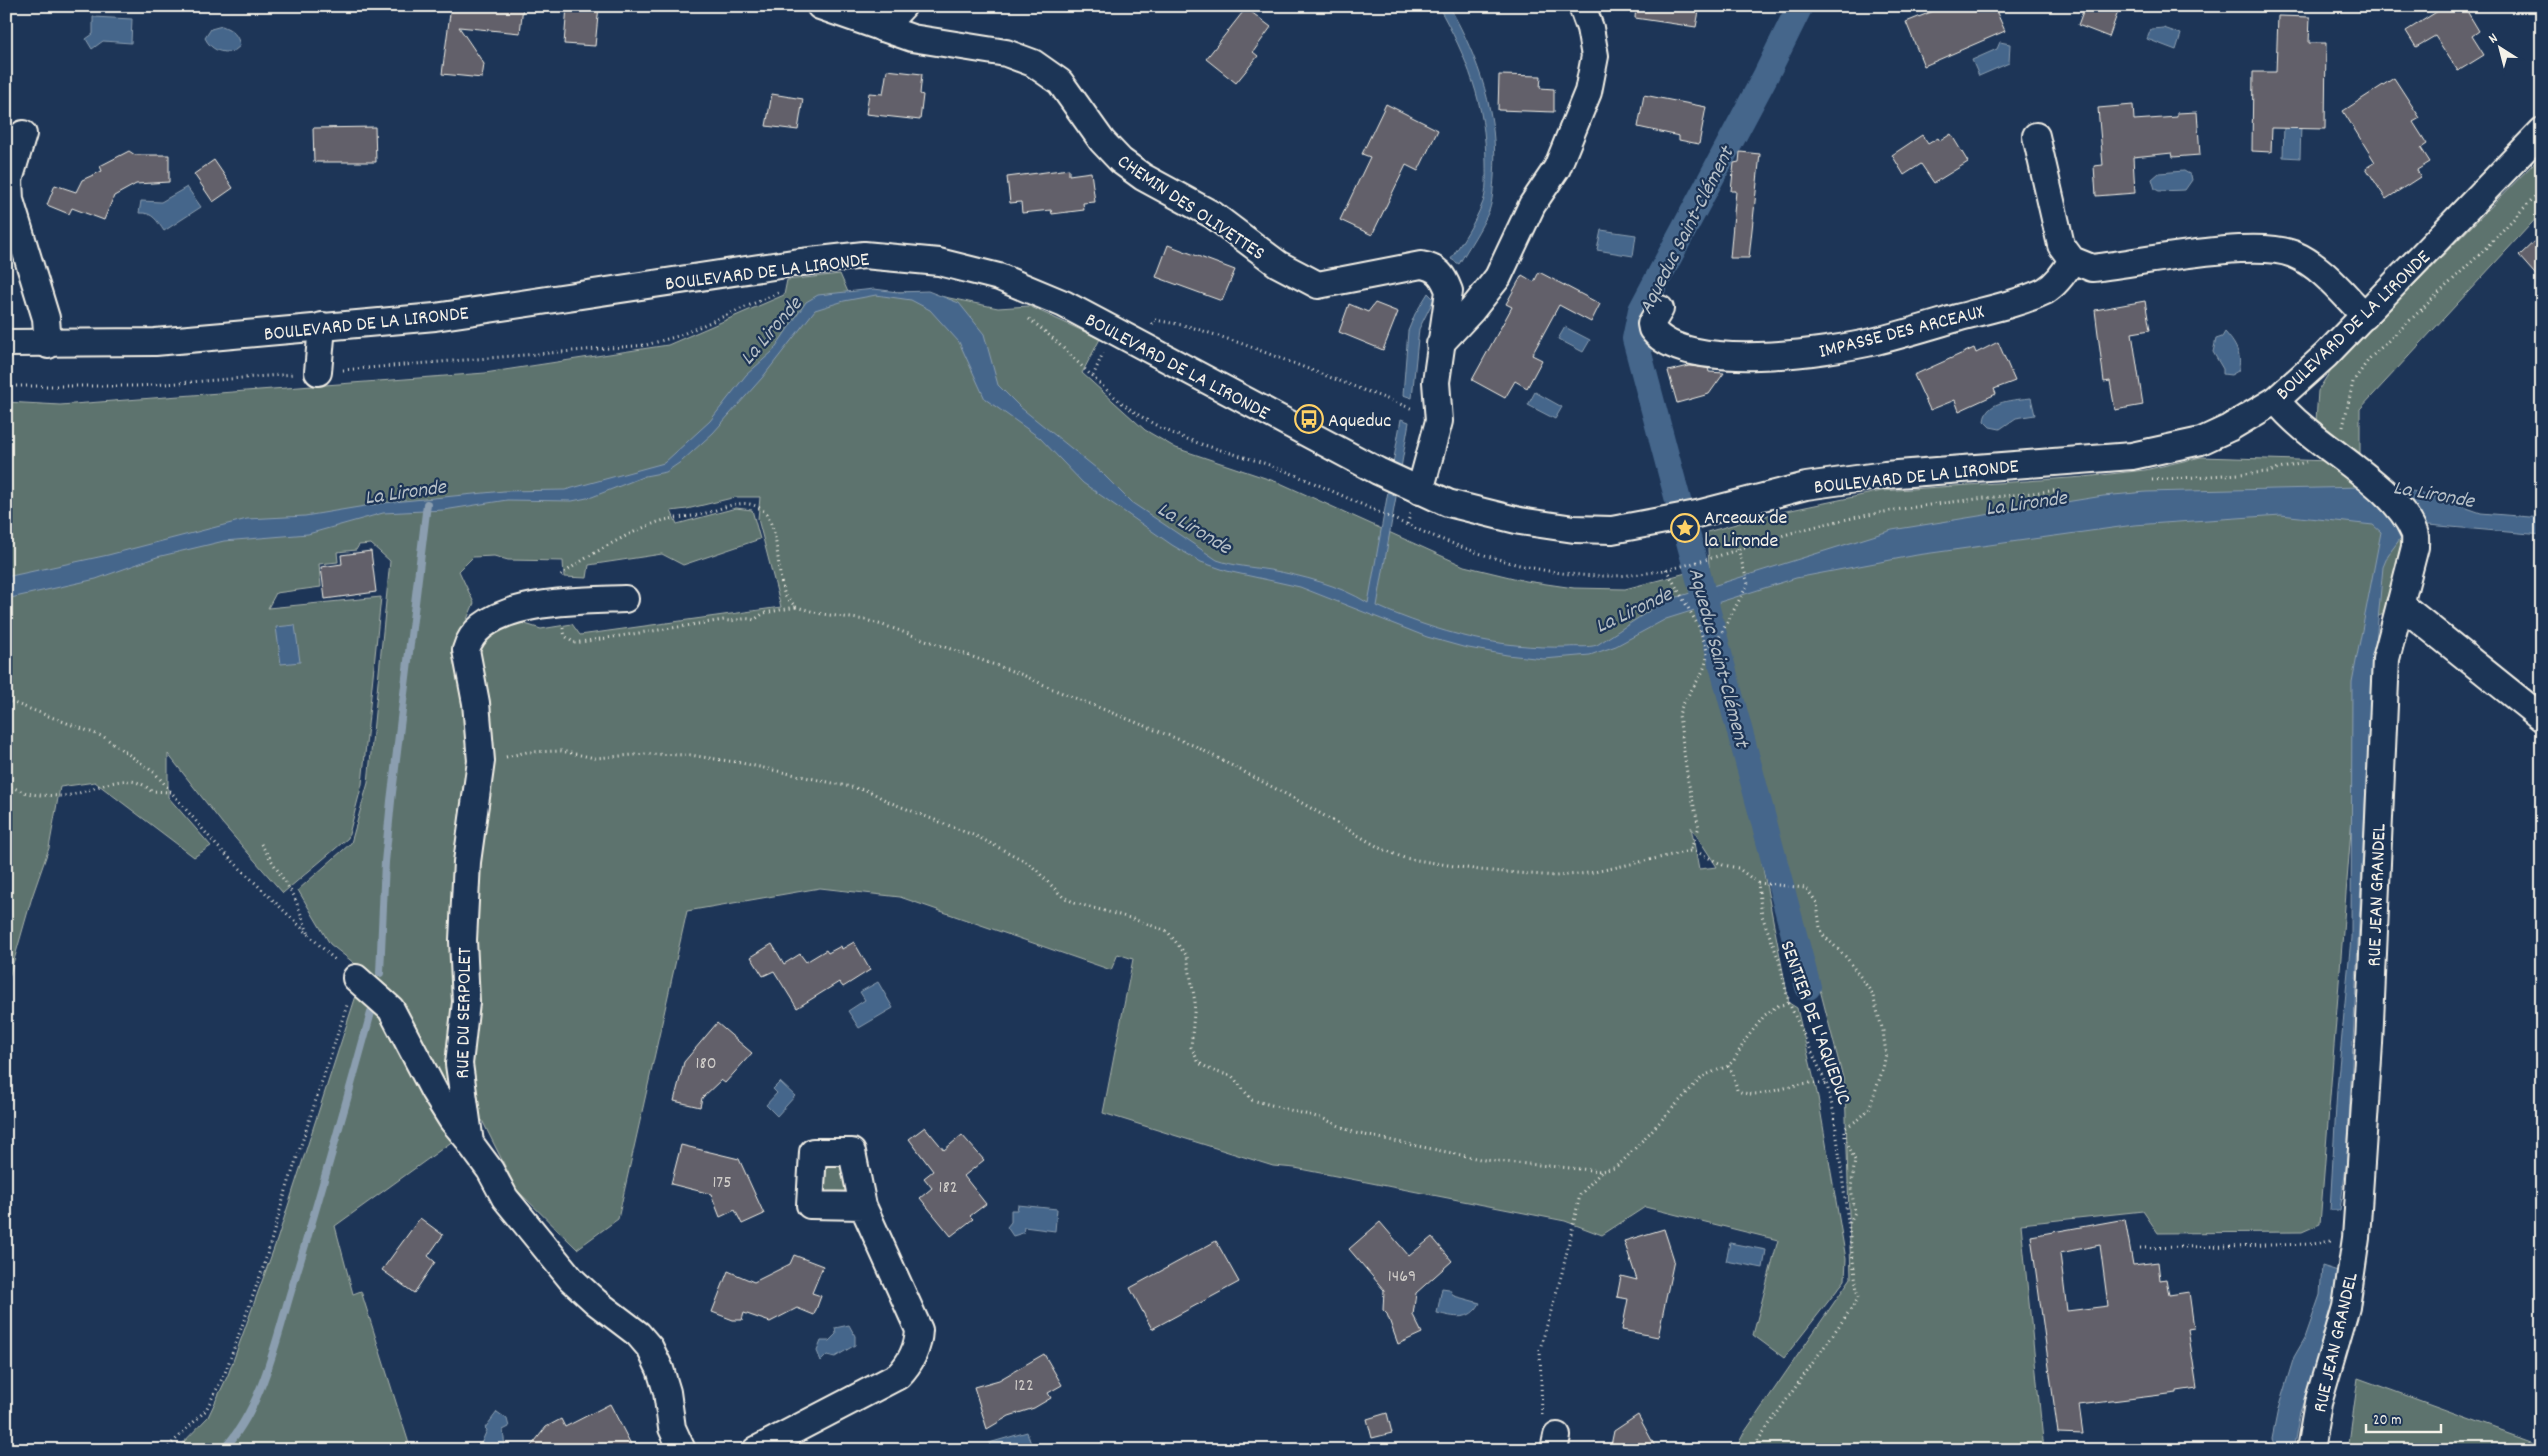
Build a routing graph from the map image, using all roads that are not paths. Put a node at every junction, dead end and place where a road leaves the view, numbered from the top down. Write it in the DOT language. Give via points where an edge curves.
graph roads {
  1 [pos="820,6"];
  2 [pos="903,6"];
  3 [pos="1582,6"];
  4 [pos="882,28"];
  5 [pos="2542,132"];
  6 [pos="22,134"];
  7 [pos="2036,136"];
  8 [pos="2072,260"];
  9 [pos="1660,309"];
  10 [pos="2365,316"];
  11 [pos="322,326"];
  12 [pos="6,343"];
  13 [pos="1440,344"];
  14 [pos="48,345"];
  15 [pos="318,372"];
  16 [pos="2276,400"];
  17 [pos="1420,491"];
  18 [pos="625,599"];
  19 [pos="2400,604"];
  20 [pos="2542,718"];
  21 [pos="356,978"];
  22 [pos="470,1143"];
  23 [pos="863,1206"];
  24 [pos="682,1450"];
  25 [pos="756,1450"];
  26 [pos="2310,1450"];
  1 -- 4 [label="street, CHEMIN DES OLIVETTES"];
  2 -- 4 [label="street"];
  3 -- 13 [label="street" via="1595,56 1588,92 1561,159 1532,205 1498,277"];
  4 -- 13 [label="street, CHEMIN DES OLIVETTES" via="912,38 1006,53 1033,63 1060,82 1102,142 1121,161 1143,177 1213,215 1278,264 1318,285 1421,265 1434,268 1444,278 1448,291"];
  5 -- 10 [label="street, BOULEVARD DE LA LIRONDE"];
  6 -- 14 [label="street" via="9,180 10,200 46,318"];
  7 -- 8 [label="street" via="2060,245"];
  8 -- 9 [label="street, IMPASSE DES ARCEAUX" via="2062,276 2046,290 2015,301 1875,341 1806,353 1733,355 1687,350 1667,342 1652,329 1651,324"];
  8 -- 10 [label="street" via="2092,268 2228,250 2293,253 2309,262"];
  10 -- 16 [label="street, BOULEVARD DE LA LIRONDE"];
  11 -- 14 [label="street, BOULEVARD DE LA LIRONDE" via="155,342"];
  11 -- 15 [label="street"];
  11 -- 17 [label="street, BOULEVARD DE LA LIRONDE" via="435,317 783,264 864,256 938,262 999,277 1064,304"];
  12 -- 14 [label="street, BOULEVARD DE LA LIRONDE"];
  13 -- 17 [label="street, CHEMIN DES OLIVETTES" via="1436,382 1439,421"];
  16 -- 17 [label="street, BOULEVARD DE LA LIRONDE" via="2201,441 2168,449 2132,456 1885,475 1806,486 1697,514 1612,530 1574,529 1520,521 1448,503"];
  16 -- 19 [label="street, RUE JEAN GRANDEL" via="2283,410 2366,477 2399,509 2415,533 2415,547"];
  18 -- 22 [label="street, RUE DU SERPOLET" via="544,604 515,610 478,628 466,650 476,703 481,761 467,862 463,940 466,1002 459,1064"];
  19 -- 20 [label="street"];
  19 -- 26 [label="street, RUE JEAN GRANDEL" via="2386,659 2369,1044 2356,1238 2346,1307 2318,1403"];
  21 -- 22 [label="street" via="391,1009 452,1120"];
  22 -- 24 [label="street, RUE DU SERPOLET" via="506,1198 571,1279 638,1334 650,1348 667,1392 672,1428"];
  23 -- 25 [label="street" via="919,1330 914,1355 898,1376"];
}
